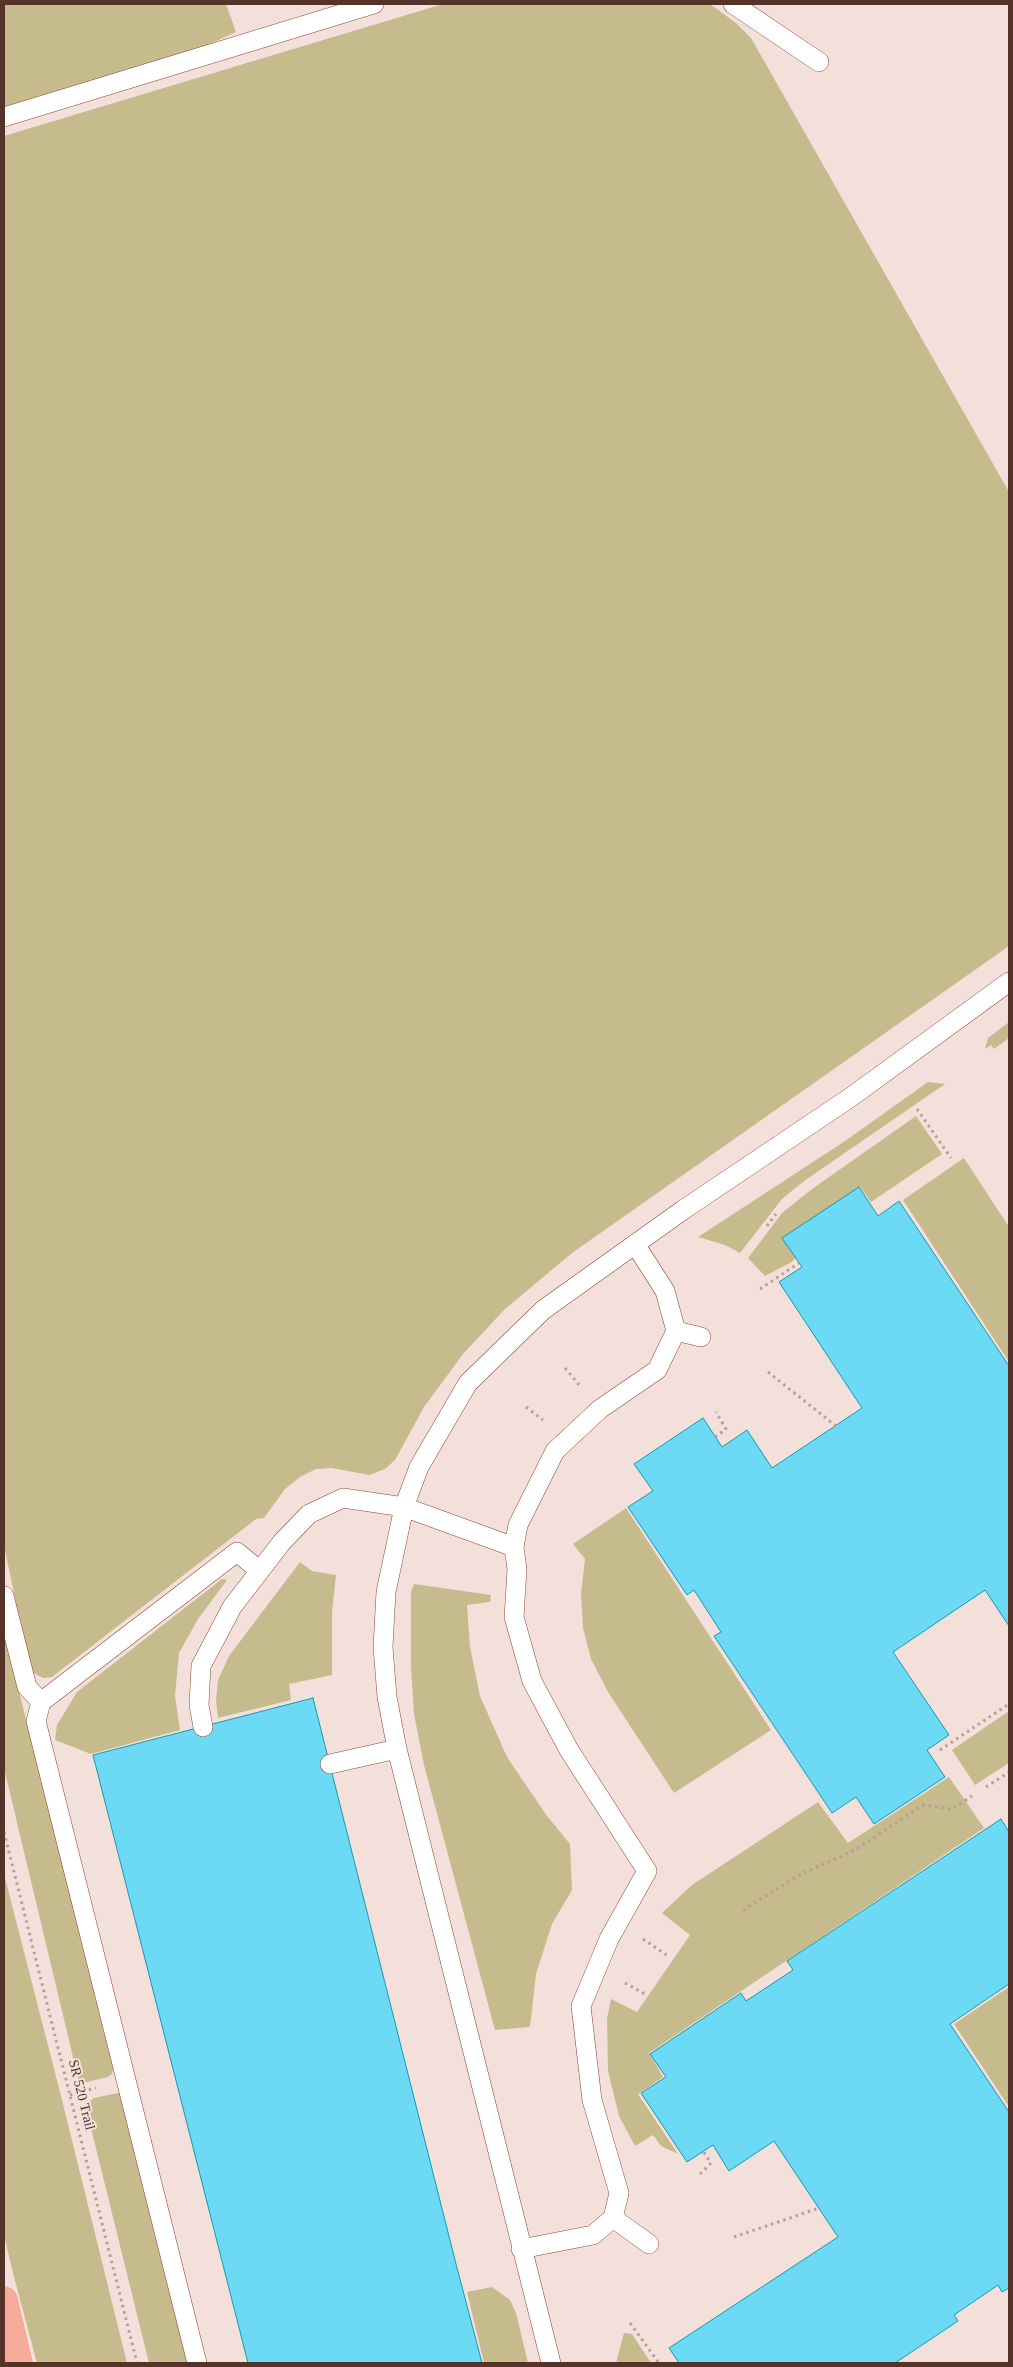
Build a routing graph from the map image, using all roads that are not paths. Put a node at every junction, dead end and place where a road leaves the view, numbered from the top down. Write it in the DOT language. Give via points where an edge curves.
graph roads {
  1 [pos="374,4"];
  2 [pos="733,4"];
  3 [pos="820,62"];
  4 [pos="4,118"];
  5 [pos="1009,982"];
  6 [pos="635,1244"];
  7 [pos="676,1331"];
  8 [pos="701,1337"];
  9 [pos="404,1507"];
  10 [pos="514,1548"];
  11 [pos="260,1571"];
  12 [pos="4,1596"];
  13 [pos="41,1702"];
  14 [pos="203,1727"];
  15 [pos="396,1749"];
  16 [pos="330,1764"];
  17 [pos="613,2218"];
  18 [pos="649,2244"];
  19 [pos="521,2250"];
  20 [pos="4,2300"];
  21 [pos="19,2363"];
  22 [pos="197,2363"];
  23 [pos="551,2363"];
  1 -- 4 [label="lane"];
  2 -- 3 [label="lane"];
  5 -- 6 [label="lane" via="851,1097"];
  6 -- 7 [label="lane" via="666,1291"];
  6 -- 9 [label="lane" via="543,1310 468,1383 419,1466"];
  7 -- 8 [label="lane"];
  7 -- 10 [label="lane" via="657,1370 600,1409 556,1451 518,1525"];
  9 -- 10 [label="lane"];
  9 -- 11 [label="lane" via="342,1498 310,1514 282,1542"];
  9 -- 15 [label="lane" via="386,1592 383,1647"];
  10 -- 17 [label="lane" via="517,1569 514,1617 532,1681 569,1750 647,1871 608,1940 581,2006 592,2100 619,2193"];
  11 -- 13 [label="lane" via="237,1552"];
  11 -- 14 [label="lane" via="232,1607 201,1666 199,1705"];
  12 -- 13 [label="lane" via="27,1687"];
  13 -- 22 [label="lane" via="36,1721"];
  15 -- 16 [label="lane"];
  15 -- 19 [label="lane"];
  17 -- 18 [label="lane"];
  17 -- 19 [label="lane" via="593,2234"];
  19 -- 23 [label="lane"];
  20 -- 21 [label="highway"];
}
